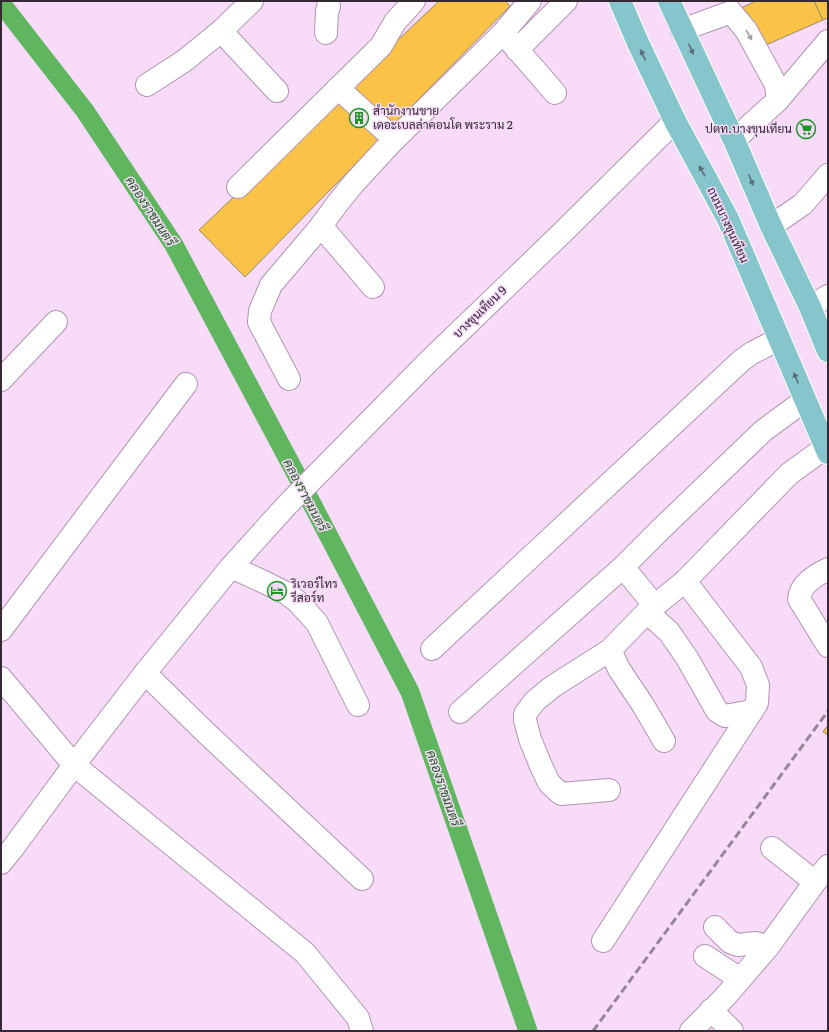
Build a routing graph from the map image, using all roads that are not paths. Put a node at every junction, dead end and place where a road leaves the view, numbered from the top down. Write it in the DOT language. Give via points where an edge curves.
graph roads {
  1 [pos="252,1"];
  2 [pos="328,1"];
  3 [pos="414,1"];
  4 [pos="530,1"];
  5 [pos="566,1"];
  6 [pos="620,1"];
  7 [pos="669,1"];
  8 [pos="736,7"];
  9 [pos="682,30"];
  10 [pos="221,31"];
  11 [pos="326,33"];
  12 [pos="503,33"];
  13 [pos="828,41"];
  14 [pos="518,50"];
  15 [pos="147,85"];
  16 [pos="338,88"];
  17 [pos="277,91"];
  18 [pos="555,93"];
  19 [pos="778,100"];
  20 [pos="674,121"];
  21 [pos="384,130"];
  22 [pos="734,140"];
  23 [pos="828,175"];
  24 [pos="238,187"];
  25 [pos="321,226"];
  26 [pos="771,226"];
  27 [pos="373,287"];
  28 [pos="819,302"];
  29 [pos="56,322"];
  30 [pos="779,339"];
  31 [pos="828,351"];
  32 [pos="289,379"];
  33 [pos="1,380"];
  34 [pos="186,384"];
  35 [pos="805,400"];
  36 [pos="827,450"];
  37 [pos="231,567"];
  38 [pos="623,567"];
  39 [pos="828,569"];
  40 [pos="685,581"];
  41 [pos="651,609"];
  42 [pos="1,630"];
  43 [pos="828,646"];
  44 [pos="432,649"];
  45 [pos="610,650"];
  46 [pos="145,673"];
  47 [pos="4,690"];
  48 [pos="358,705"];
  49 [pos="752,711"];
  50 [pos="460,712"];
  51 [pos="664,741"];
  52 [pos="74,765"];
  53 [pos="609,790"];
  54 [pos="772,848"];
  55 [pos="1,863"];
  56 [pos="821,874"];
  57 [pos="362,879"];
  58 [pos="715,927"];
  59 [pos="603,941"];
  60 [pos="768,947"];
  61 [pos="705,956"];
  62 [pos="740,979"];
  63 [pos="711,1010"];
  64 [pos="362,1031"];
  65 [pos="691,1031"];
  66 [pos="732,1031"];
  1 -- 10 [label="street"];
  2 -- 11 [label="street"];
  3 -- 16 [label="street" via="395,22 381,46"];
  4 -- 12 [label="street"];
  5 -- 14 [label="street"];
  20 -- 6 [label="main road, ถนนบางขุนเทียน, one-way"];
  7 -- 9 [label="main road"];
  8 -- 9 [label="street"];
  8 -- 19 [label="street, one-way" via="776,85"];
  9 -- 22 [label="main road, one-way"];
  10 -- 15 [label="street" via="184,61"];
  10 -- 17 [label="street"];
  12 -- 14 [label="street"];
  12 -- 25 [label="street" via="389,145 336,204"];
  13 -- 19 [label="street"];
  14 -- 18 [label="street"];
  16 -- 21 [label="street"];
  16 -- 24 [label="street"];
  19 -- 22 [label="street"];
  30 -- 20 [label="main road, ถนนบางขุนเทียน, one-way" via="728,219"];
  20 -- 37 [label="street, บางขุนเทียน 9" via="428,362 287,505"];
  22 -- 26 [label="main road, one-way"];
  23 -- 26 [label="street" via="803,204"];
  25 -- 27 [label="street"];
  25 -- 32 [label="street" via="271,285 260,311 259,322"];
  26 -- 28 [label="main road"];
  28 -- 31 [label="main road"];
  29 -- 33 [label="street"];
  35 -- 30 [label="main road, ถนนบางขุนเทียน, one-way"];
  30 -- 44 [label="street" via="742,360"];
  34 -- 42 [label="street"];
  35 -- 36 [label="main road, ถนนบางขุนเทียน"];
  35 -- 38 [label="street" via="764,431"];
  36 -- 40 [label="street" via="789,474"];
  37 -- 46 [label="street, บางขุนเทียน 9"];
  37 -- 48 [label="street" via="270,584 298,602 317,623"];
  38 -- 41 [label="street"];
  38 -- 50 [label="street"];
  39 -- 43 [label="street" via="814,576 799,594 799,599"];
  40 -- 41 [label="street"];
  40 -- 49 [label="street" via="751,667 758,685 757,703"];
  41 -- 45 [label="street"];
  41 -- 49 [label="street" via="682,651 717,711 724,716"];
  45 -- 51 [label="street"];
  45 -- 53 [label="street" via="552,687 535,701 525,714 530,740 541,766 549,783 561,794"];
  46 -- 52 [label="street, บางขุนเทียน 9"];
  46 -- 57 [label="street"];
  47 -- 52 [label="street"];
  49 -- 59 [label="street"];
  52 -- 55 [label="street, บางขุนเทียน 9"];
  52 -- 64 [label="street" via="305,953 358,1018"];
  54 -- 56 [label="street"];
  56 -- 60 [label="street"];
  58 -- 60 [label="street" via="730,942 738,945 756,943"];
  60 -- 62 [label="street"];
  61 -- 62 [label="street"];
  62 -- 63 [label="street"];
  63 -- 65 [label="street"];
  63 -- 66 [label="street"];
}
